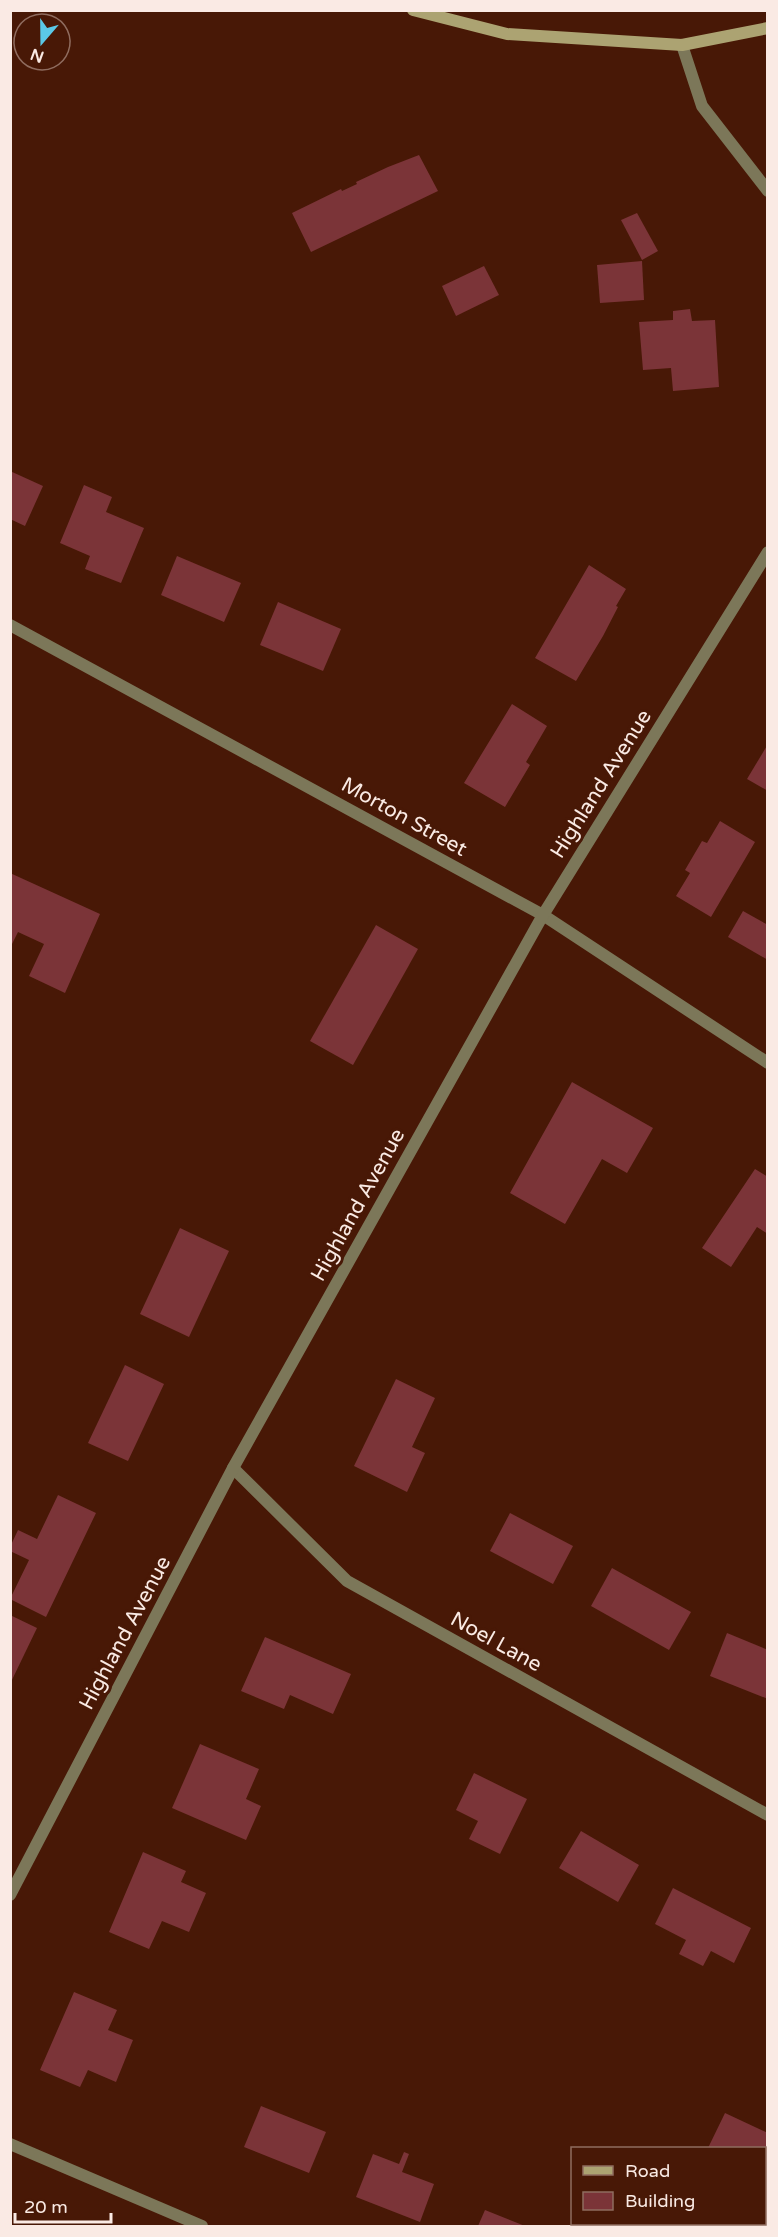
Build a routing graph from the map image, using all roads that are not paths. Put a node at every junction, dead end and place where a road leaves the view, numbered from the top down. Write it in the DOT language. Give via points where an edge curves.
graph roads {
  1 [pos="413,10"];
  2 [pos="768,28"];
  3 [pos="682,45"];
  4 [pos="768,191"];
  5 [pos="768,552"];
  6 [pos="10,625"];
  7 [pos="543,915"];
  8 [pos="768,1063"];
  9 [pos="233,1468"];
  10 [pos="768,1815"];
  11 [pos="10,1894"];
  12 [pos="10,2144"];
  13 [pos="202,2226"];
  1 -- 3 [label="street" via="507,34"];
  2 -- 3 [label="street"];
  3 -- 4 [label="street" via="702,106"];
  5 -- 7 [label="street, Highland Avenue"];
  6 -- 7 [label="street, Morton Street"];
  7 -- 8 [label="street, Morton Street"];
  7 -- 9 [label="street, Highland Avenue"];
  9 -- 10 [label="street, Noel Lane" via="346,1581"];
  9 -- 11 [label="street, Highland Avenue"];
  12 -- 13 [label="street"];
}
